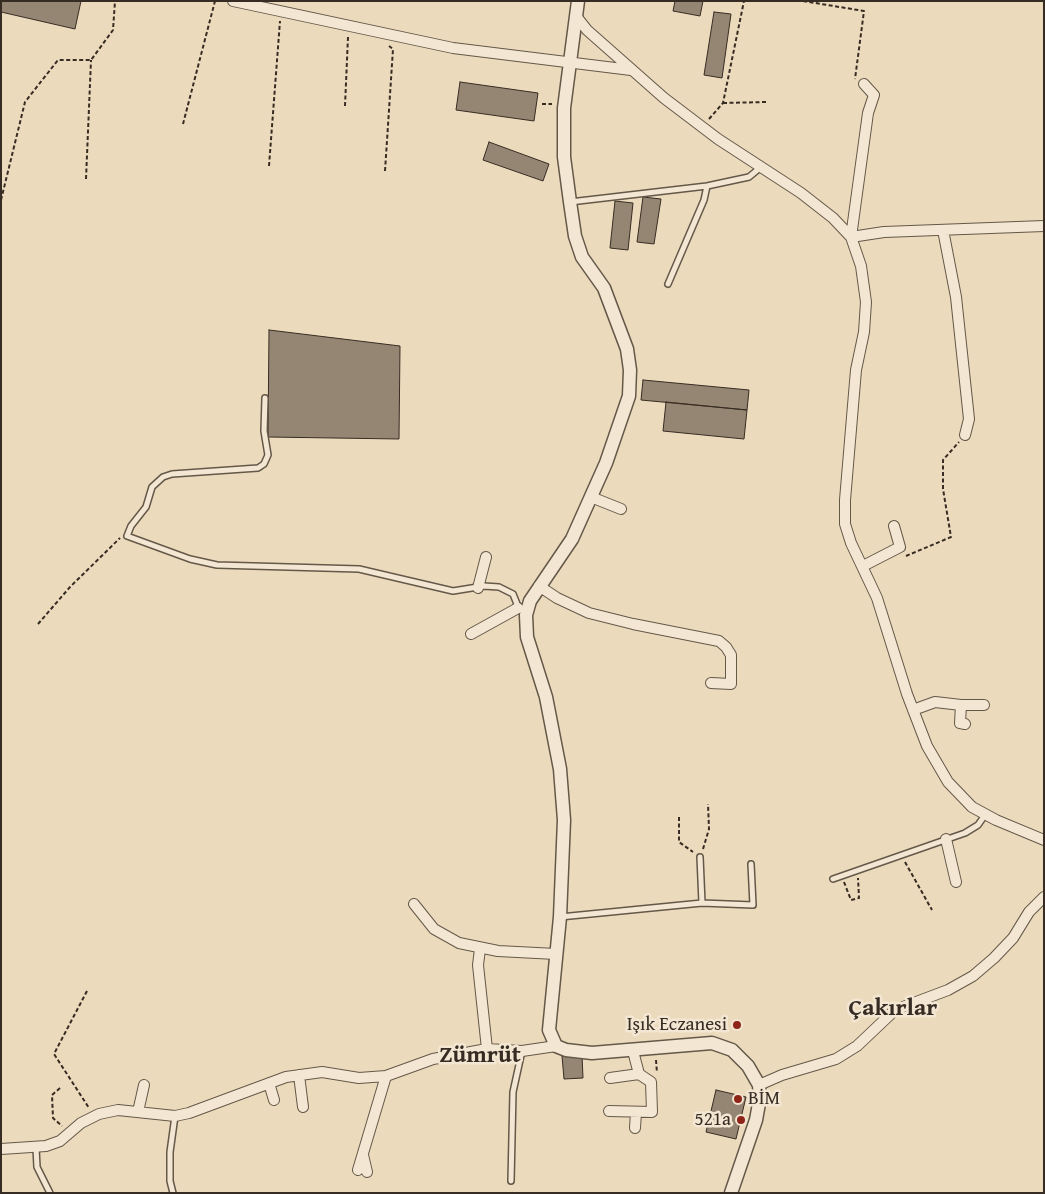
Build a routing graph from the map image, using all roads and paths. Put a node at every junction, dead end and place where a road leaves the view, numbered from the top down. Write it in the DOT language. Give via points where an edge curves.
graph roads {
  1 [pos="115,1"];
  2 [pos="215,1"];
  3 [pos="233,1"];
  4 [pos="578,1"];
  5 [pos="744,1"];
  6 [pos="803,1"];
  7 [pos="281,11"];
  8 [pos="576,16"];
  9 [pos="349,25"];
  10 [pos="385,33"];
  11 [pos="91,60"];
  12 [pos="569,63"];
  13 [pos="632,70"];
  14 [pos="864,84"];
  15 [pos="766,102"];
  16 [pos="723,103"];
  17 [pos="345,106"];
  18 [pos="183,124"];
  19 [pos="702,127"];
  20 [pos="269,166"];
  21 [pos="761,167"];
  22 [pos="385,172"];
  23 [pos="86,179"];
  24 [pos="707,186"];
  25 [pos="1,200"];
  26 [pos="570,202"];
  27 [pos="1044,226"];
  28 [pos="943,230"];
  29 [pos="851,236"];
  30 [pos="668,284"];
  31 [pos="265,398"];
  32 [pos="966,435"];
  33 [pos="591,497"];
  34 [pos="621,509"];
  35 [pos="894,526"];
  36 [pos="127,536"];
  37 [pos="486,557"];
  38 [pos="900,558"];
  39 [pos="863,566"];
  40 [pos="539,586"];
  41 [pos="478,588"];
  42 [pos="522,611"];
  43 [pos="38,624"];
  44 [pos="471,634"];
  45 [pos="711,683"];
  46 [pos="961,705"];
  47 [pos="984,705"];
  48 [pos="913,710"];
  49 [pos="965,724"];
  50 [pos="708,804"];
  51 [pos="985,815"];
  52 [pos="679,817"];
  53 [pos="946,840"];
  54 [pos="1044,840"];
  55 [pos="901,855"];
  56 [pos="700,857"];
  57 [pos="752,864"];
  58 [pos="857,870"];
  59 [pos="841,876"];
  60 [pos="833,879"];
  61 [pos="956,882"];
  62 [pos="1044,898"];
  63 [pos="702,903"];
  64 [pos="414,904"];
  65 [pos="932,910"];
  66 [pos="560,917"];
  67 [pos="480,949"];
  68 [pos="556,954"];
  69 [pos="87,991"];
  70 [pos="556,1046"];
  71 [pos="487,1049"];
  72 [pos="633,1050"];
  73 [pos="522,1051"];
  74 [pos="639,1074"];
  75 [pos="299,1076"];
  76 [pos="386,1076"];
  77 [pos="610,1078"];
  78 [pos="269,1083"];
  79 [pos="144,1085"];
  80 [pos="759,1085"];
  81 [pos="60,1088"];
  82 [pos="274,1100"];
  83 [pos="303,1107"];
  84 [pos="609,1111"];
  85 [pos="138,1112"];
  86 [pos="636,1112"];
  87 [pos="175,1116"];
  88 [pos="94,1117"];
  89 [pos="635,1128"];
  90 [pos="70,1133"];
  91 [pos="36,1148"];
  92 [pos="1,1149"];
  93 [pos="362,1171"];
  94 [pos="511,1182"];
  95 [pos="50,1193"];
  96 [pos="173,1193"];
  97 [pos="732,1193"];
  1 -- 11 [label="path" via="113,30"];
  2 -- 18 [label="path"];
  3 -- 7 [label="street"];
  4 -- 8 [label="street"];
  5 -- 16 [label="path"];
  6 -- 14 [label="path" via="864,11 854,82"];
  7 -- 9 [label="street"];
  7 -- 20 [label="path"];
  8 -- 12 [label="street"];
  8 -- 13 [label="street"];
  9 -- 10 [label="street"];
  9 -- 17 [label="path"];
  10 -- 12 [label="street" via="453,48"];
  10 -- 22 [label="path" via="385,42 392,49"];
  11 -- 23 [label="path"];
  11 -- 25 [label="path" via="58,60 25,102"];
  12 -- 13 [label="street"];
  12 -- 26 [label="street" via="564,108 564,157"];
  13 -- 19 [label="street"];
  14 -- 29 [label="street" via="874,95 868,114"];
  15 -- 16 [label="path"];
  16 -- 19 [label="path"];
  19 -- 21 [label="street"];
  21 -- 24 [label="lane" via="749,177"];
  21 -- 29 [label="street" via="801,193"];
  24 -- 26 [label="lane"];
  24 -- 30 [label="lane"];
  26 -- 33 [label="street" via="582,257 604,288 627,348 630,370 628,396"];
  27 -- 28 [label="street"];
  28 -- 29 [label="street"];
  28 -- 32 [label="street" via="956,298 969,419"];
  29 -- 39 [label="street" via="861,266 866,302 856,370 845,524"];
  31 -- 36 [label="lane" via="264,430 268,455 264,464 258,468 163,477 152,487 146,507"];
  32 -- 38 [label="path" via="943,460 943,489 951,537"];
  33 -- 34 [label="street"];
  33 -- 40 [label="street" via="572,539"];
  35 -- 39 [label="street" via="900,547"];
  36 -- 41 [label="lane" via="190,559 217,565 359,569 444,590"];
  36 -- 43 [label="path" via="118,540 70,587"];
  37 -- 41 [label="street"];
  39 -- 48 [label="street" via="877,598"];
  40 -- 42 [label="street"];
  40 -- 45 [label="street" via="589,613 719,641 731,655 731,684"];
  41 -- 42 [label="lane" via="492,586 506,590 513,594"];
  42 -- 44 [label="street"];
  42 -- 66 [label="street" via="546,697 560,769 564,820"];
  46 -- 47 [label="street"];
  46 -- 48 [label="street" via="935,702"];
  46 -- 49 [label="street" via="960,723"];
  48 -- 51 [label="street" via="927,746 948,782 972,807"];
  50 -- 56 [label="path" via="709,829"];
  51 -- 53 [label="lane" via="972,830"];
  51 -- 54 [label="street"];
  52 -- 56 [label="path" via="678,842"];
  53 -- 55 [label="lane"];
  53 -- 61 [label="street"];
  55 -- 58 [label="lane"];
  55 -- 65 [label="path"];
  56 -- 63 [label="lane"];
  57 -- 63 [label="lane" via="754,904"];
  58 -- 59 [label="lane"];
  58 -- 59 [label="path" via="859,898 851,900"];
  59 -- 60 [label="lane"];
  62 -- 80 [label="street" via="1013,938 973,976 948,990 895,1010 857,1046 836,1059 782,1074"];
  63 -- 66 [label="lane"];
  64 -- 67 [label="street" via="434,929 447,938"];
  66 -- 68 [label="street"];
  67 -- 68 [label="street"];
  67 -- 71 [label="street" via="478,965"];
  68 -- 70 [label="street" via="549,1030"];
  69 -- 88 [label="path" via="54,1054"];
  70 -- 72 [label="street" via="592,1053"];
  70 -- 73 [label="street"];
  71 -- 73 [label="street"];
  71 -- 76 [label="street" via="433,1059"];
  72 -- 74 [label="street"];
  72 -- 80 [label="street" via="712,1043 732,1050 748,1066"];
  73 -- 94 [label="lane" via="512,1104"];
  74 -- 77 [label="street"];
  74 -- 86 [label="street" via="651,1082 652,1112"];
  75 -- 76 [label="street" via="322,1072 359,1078"];
  75 -- 78 [label="street"];
  75 -- 83 [label="street"];
  76 -- 93 [label="street" via="362,1154"];
  78 -- 82 [label="street"];
  78 -- 87 [label="street"];
  79 -- 85 [label="street"];
  80 -- 97 [label="street" via="756,1120"];
  81 -- 90 [label="path" via="52,1095 53,1118"];
  84 -- 86 [label="street"];
  85 -- 87 [label="street"];
  85 -- 88 [label="street" via="118,1110"];
  86 -- 89 [label="street"];
  87 -- 96 [label="lane" via="170,1152"];
  88 -- 90 [label="street"];
  90 -- 91 [label="street" via="60,1141"];
  91 -- 92 [label="street"];
  91 -- 95 [label="lane" via="37,1167"];
}
